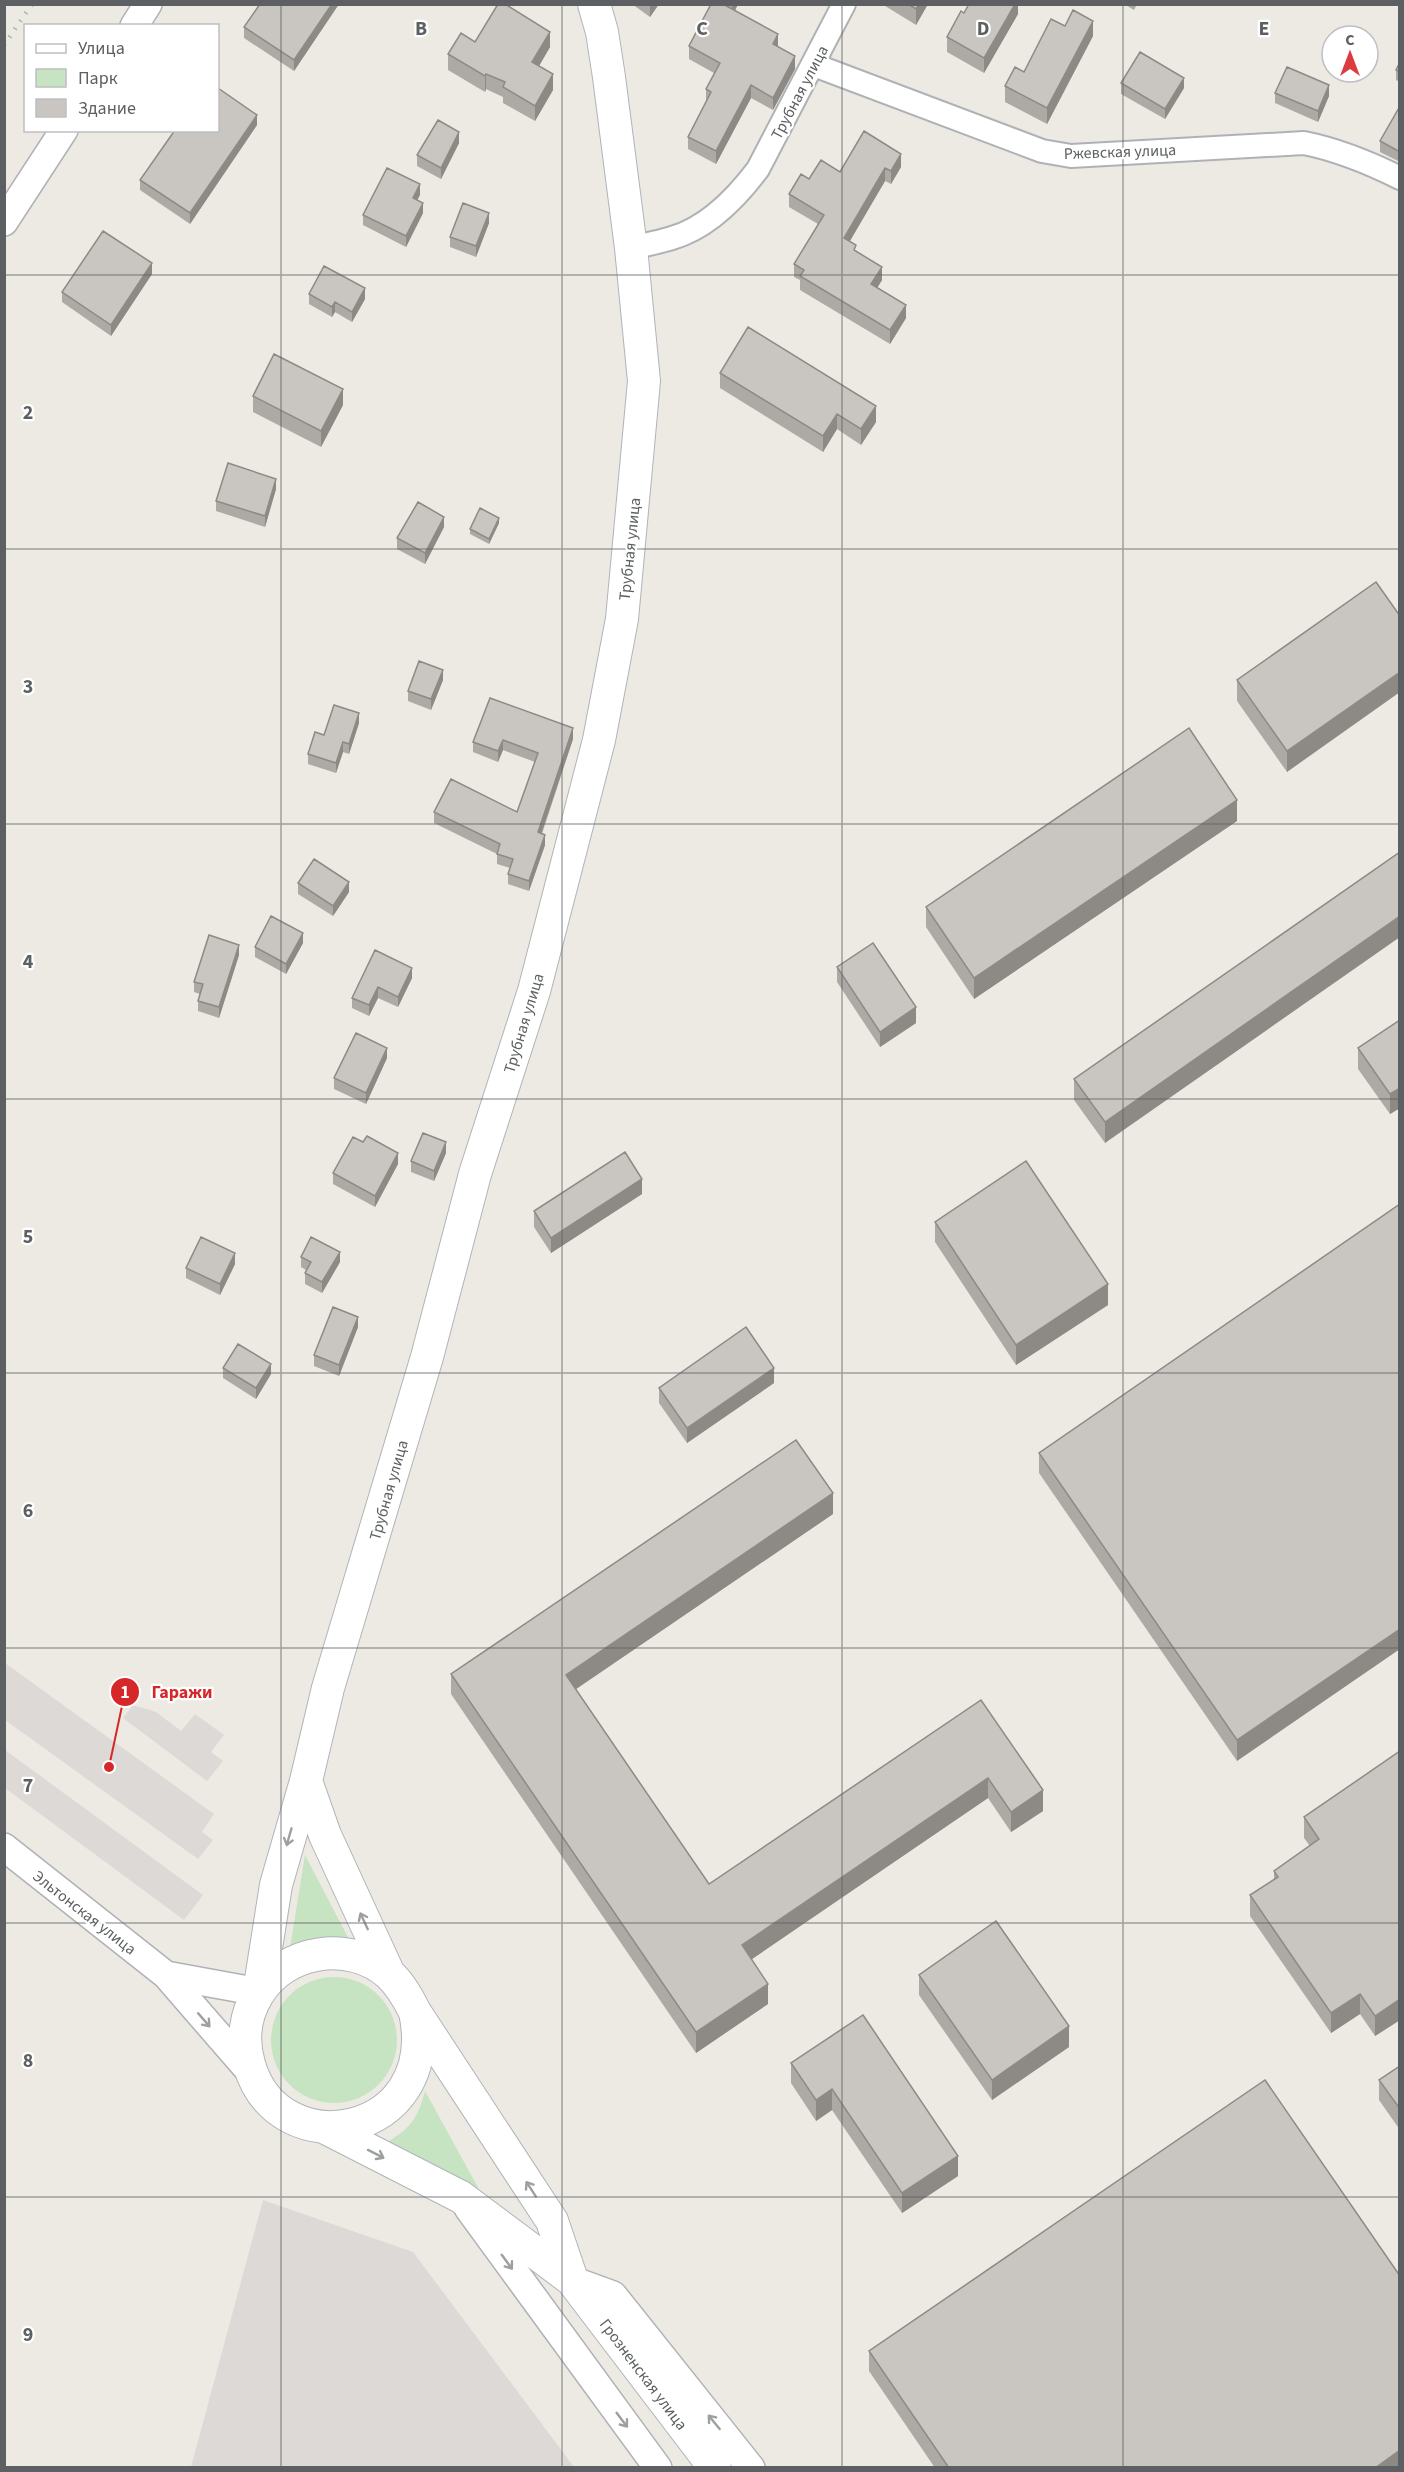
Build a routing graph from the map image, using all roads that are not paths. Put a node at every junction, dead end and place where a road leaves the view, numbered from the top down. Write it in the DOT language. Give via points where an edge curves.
graph roads {
  1 [pos="148,4"];
  2 [pos="594,4"];
  3 [pos="844,4"];
  4 [pos="135,24"];
  5 [pos="813,65"];
  6 [pos="63,132"];
  7 [pos="1400,178"];
  8 [pos="4,222"];
  9 [pos="631,248"];
  10 [pos="306,1781"];
  11 [pos="4,1847"];
  12 [pos="389,1974"];
  13 [pos="166,1976"];
  14 [pos="259,1992"];
  15 [pos="415,2012"];
  16 [pos="251,2073"];
  17 [pos="324,2127"];
  18 [pos="460,2198"];
  19 [pos="572,2280"];
  20 [pos="657,2468"];
  21 [pos="715,2468"];
  22 [pos="751,2468"];
  1 -- 4 [label="street"];
  2 -- 9 [label="main road, Трубная улица" via="608,66"];
  3 -- 5 [label="street, Трубная улица"];
  5 -- 7 [label="street, Ржевская улица" via="1042,151 1071,156 1304,143 1364,160"];
  5 -- 9 [label="street, Трубная улица" via="744,188 716,215 674,238"];
  6 -- 8 [label="street"];
  9 -- 10 [label="main road, Трубная улица" via="644,381 622,619 599,740 534,991 475,1174 428,1357 328,1688"];
  12 -- 10 [label="main road, one-way" via="325,1835"];
  10 -- 14 [label="main road, Трубная улица, one-way" via="276,1885"];
  11 -- 13 [label="street, Эльтонская улица"];
  12 -- 14 [label="main road" via="372,1962 329,1953 287,1965"];
  12 -- 15 [label="main road"];
  13 -- 14 [label="street"];
  13 -- 16 [label="street, Эльтонская улица, one-way"];
  14 -- 16 [label="main road" via="246,2028"];
  15 -- 17 [label="main road" via="419,2050 404,2090 393,2103 365,2121"];
  19 -- 15 [label="main road, one-way" via="552,2221"];
  16 -- 17 [label="main road" via="273,2104 290,2116"];
  17 -- 18 [label="main road, one-way"];
  18 -- 19 [label="main road"];
  18 -- 20 [label="street, one-way"];
  19 -- 21 [label="main road, Грозненская улица"];
  22 -- 19 [label="street, one-way" via="613,2295"];
}
